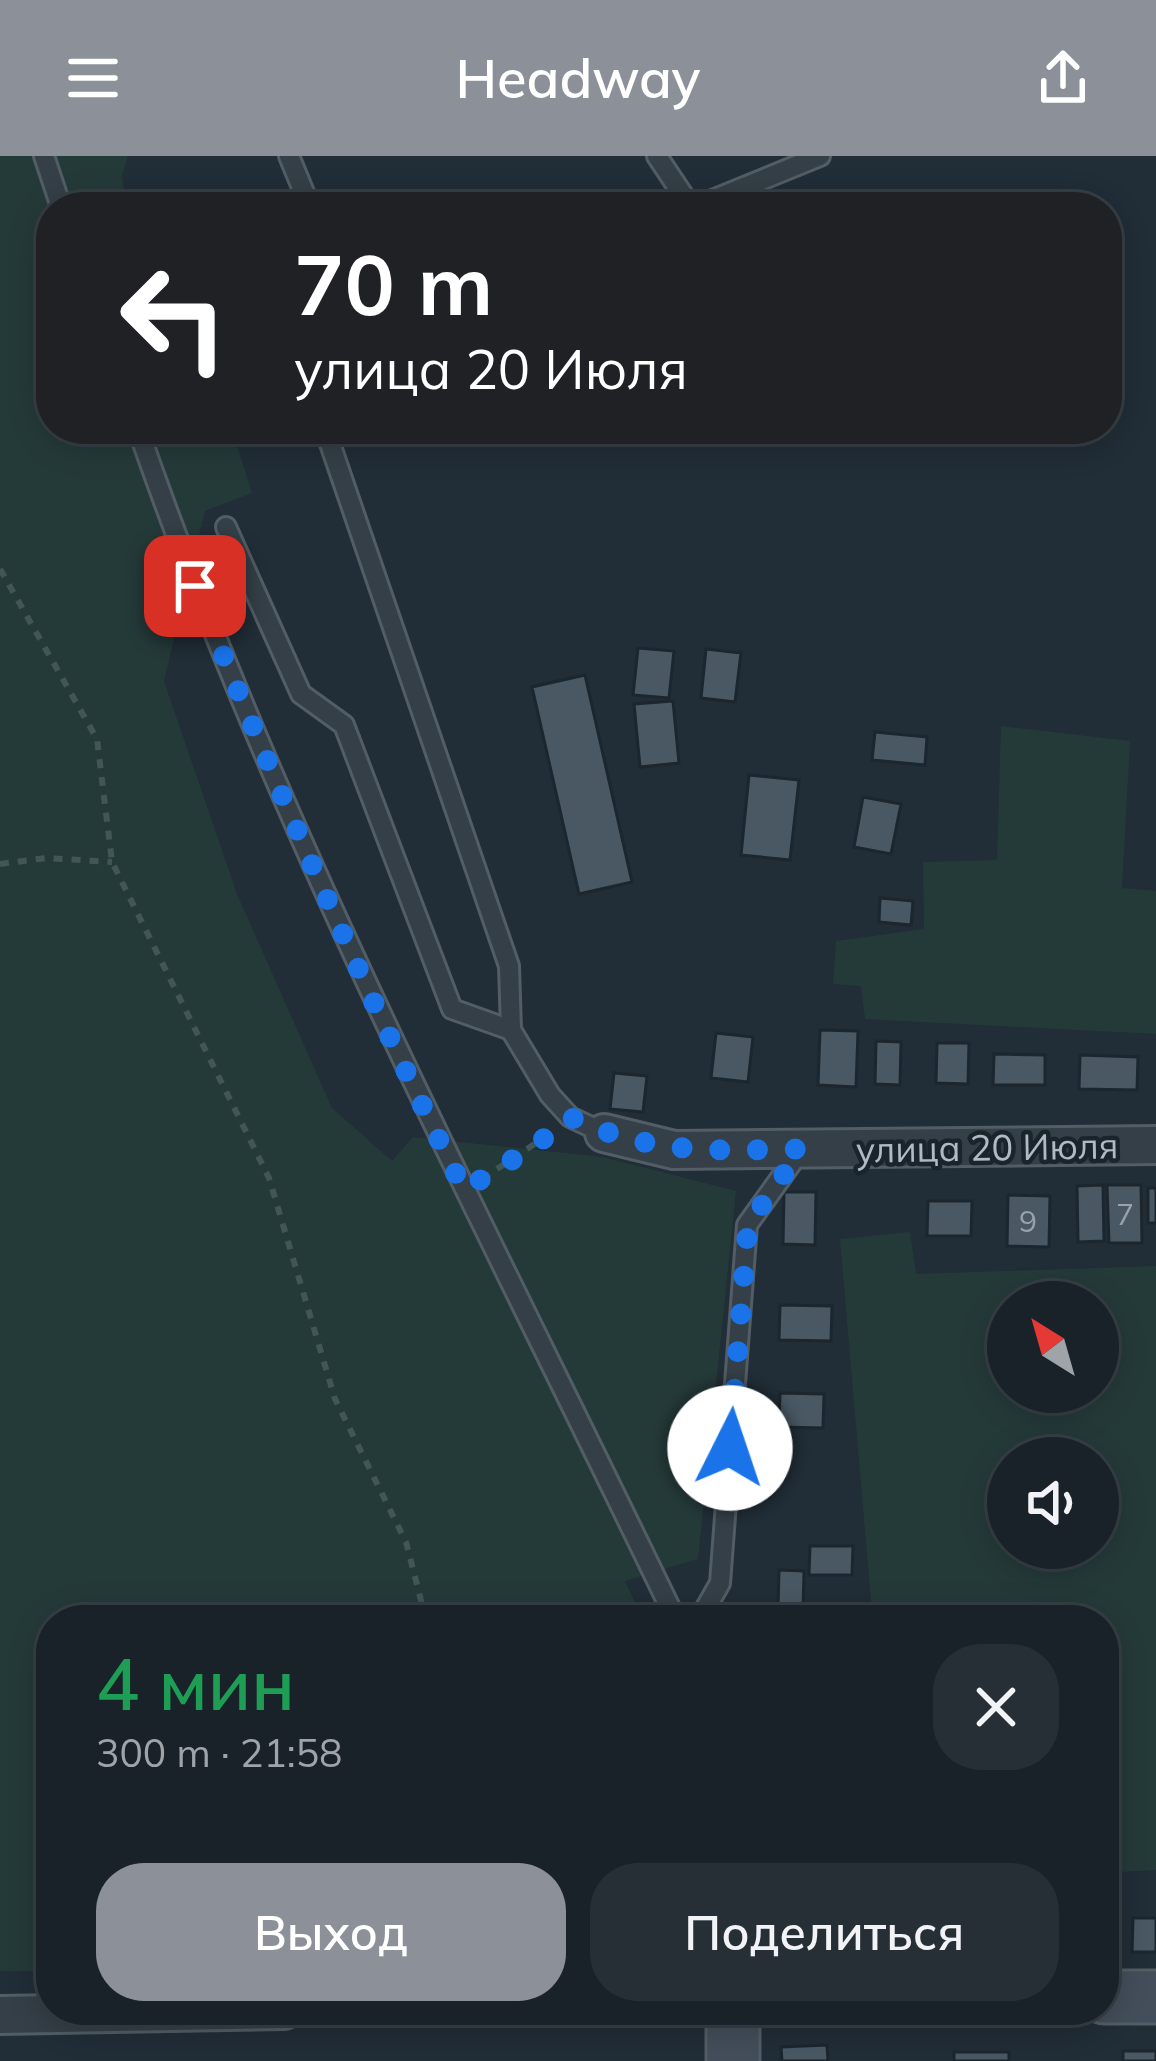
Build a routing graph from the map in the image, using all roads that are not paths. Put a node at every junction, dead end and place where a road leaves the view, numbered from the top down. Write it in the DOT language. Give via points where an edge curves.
graph roads {
  1 [pos="44,156"];
  2 [pos="289,156"];
  3 [pos="657,156"];
  4 [pos="820,156"];
  5 [pos="56,192"];
  6 [pos="304,192"];
  7 [pos="682,192"];
  8 [pos="730,192"];
  9 [pos="143,444"];
  10 [pos="330,444"];
  11 [pos="226,526"];
  12 [pos="511,1030"];
  13 [pos="604,1133"];
  14 [pos="1156,1145"];
  15 [pos="802,1149"];
  16 [pos="669,1605"];
  17 [pos="708,1605"];
  18 [pos="1119,1997"];
  19 [pos="1156,1997"];
  20 [pos="36,2014"];
  21 [pos="0,2015"];
  22 [pos="733,2025"];
  23 [pos="733,2061"];
  1 -- 5 [label="lane"];
  2 -- 6 [label="lane"];
  3 -- 7 [label="lane"];
  4 -- 8 [label="lane"];
  9 -- 16 [label="lane" via="264,754 424,1112"];
  10 -- 12 [label="lane" via="509,966"];
  11 -- 12 [label="lane" via="302,694 344,725 452,1009"];
  12 -- 13 [label="lane" via="550,1095 570,1117"];
  13 -- 15 [label="street, улица 20 Июля" via="674,1150"];
  14 -- 15 [label="street, улица 20 Июля"];
  15 -- 17 [label="lane" via="748,1225 720,1583"];
  18 -- 19 [label="street"];
  20 -- 21 [label="street"];
  22 -- 23 [label="street"];
}
